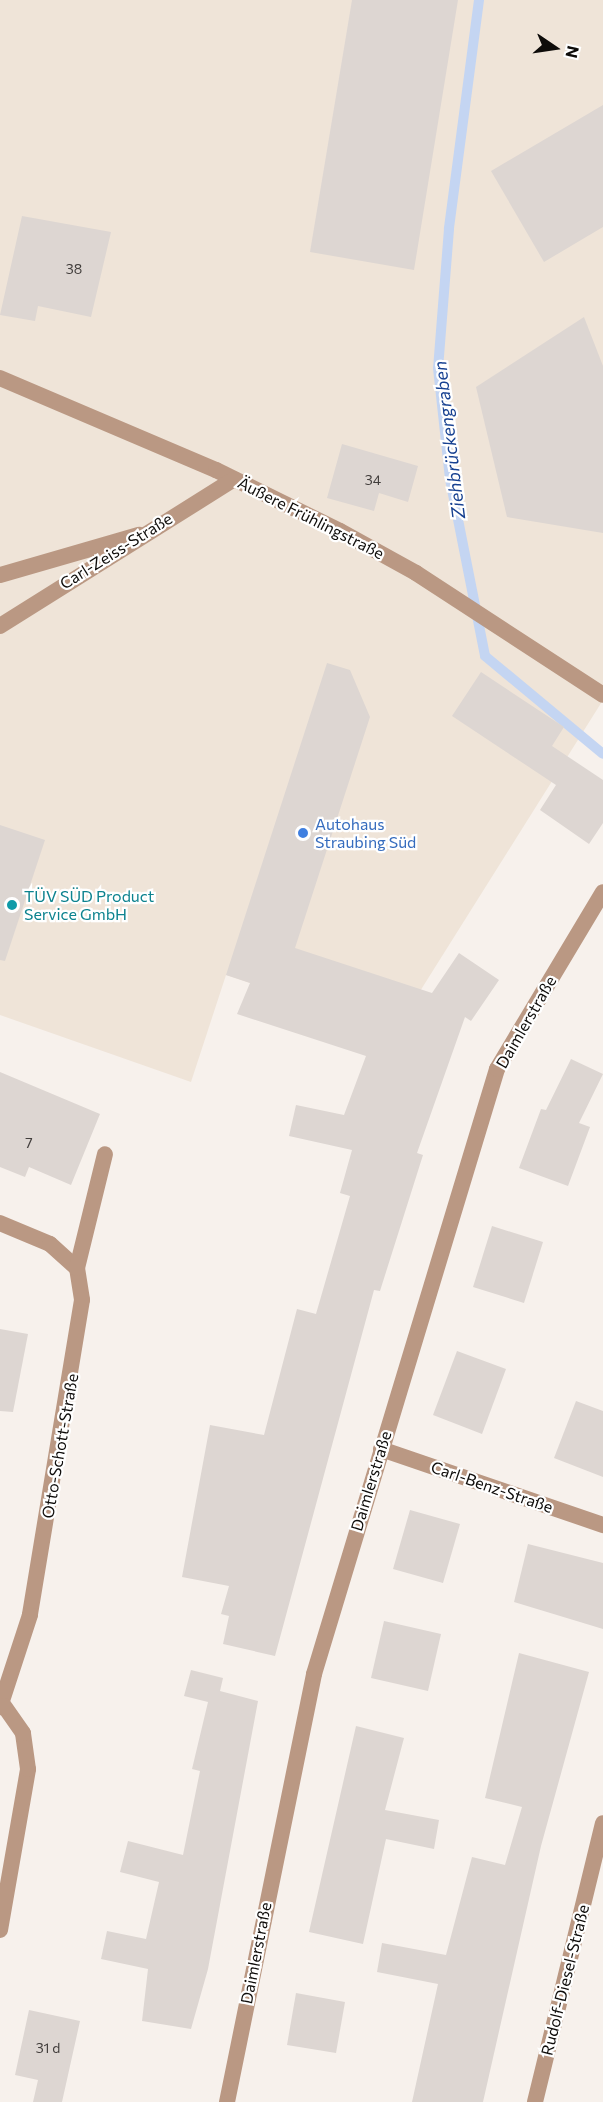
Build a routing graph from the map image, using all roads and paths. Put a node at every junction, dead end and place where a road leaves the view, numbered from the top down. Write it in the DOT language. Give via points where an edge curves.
graph roads {
  1 [pos="0,378"];
  2 [pos="234,479"];
  3 [pos="139,535"];
  4 [pos="0,575"];
  5 [pos="0,626"];
  6 [pos="603,695"];
  7 [pos="603,892"];
  8 [pos="105,1154"];
  9 [pos="0,1223"];
  10 [pos="77,1268"];
  11 [pos="381,1449"];
  12 [pos="603,1524"];
  13 [pos="2,1707"];
  14 [pos="603,1823"];
  15 [pos="0,1930"];
  16 [pos="227,2102"];
  17 [pos="535,2102"];
  1 -- 2 [label="street, Äußere Frühlingstraße"];
  2 -- 3 [label="street, Carl-Zeiss-Straße"];
  2 -- 6 [label="street, Äußere Frühlingstraße" via="438,588"];
  3 -- 4 [label="street"];
  3 -- 5 [label="street, Carl-Zeiss-Straße"];
  7 -- 11 [label="street, Daimlerstraße" via="497,1069"];
  8 -- 10 [label="street"];
  9 -- 10 [label="street" via="50,1244"];
  10 -- 13 [label="street, Otto-Schott-Straße" via="82,1300 75,1362 30,1615"];
  11 -- 12 [label="street, Carl-Benz-Straße"];
  11 -- 16 [label="street, Daimlerstraße" via="314,1674"];
  13 -- 15 [label="street" via="23,1733 28,1769"];
  14 -- 17 [label="street, Rudolf-Diesel-Straße"];
}
